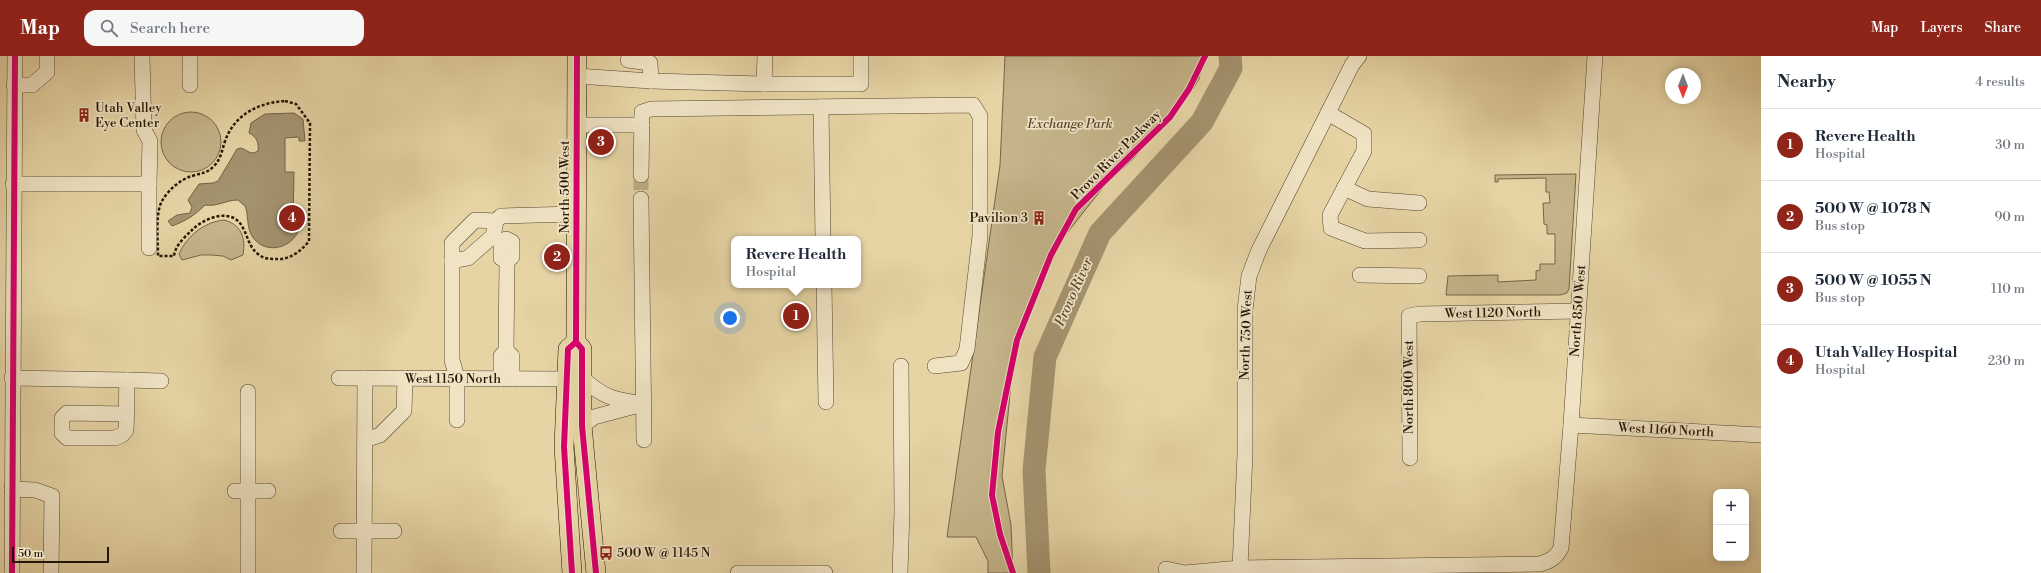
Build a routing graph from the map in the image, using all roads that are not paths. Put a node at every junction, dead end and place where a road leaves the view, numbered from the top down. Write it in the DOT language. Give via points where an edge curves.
graph roads {
  1 [pos="15,56"];
  2 [pos="47,56"];
  3 [pos="142,56"];
  4 [pos="190,56"];
  5 [pos="577,56"];
  6 [pos="765,56"];
  7 [pos="861,56"];
  8 [pos="1359,56"];
  9 [pos="1595,56"];
  10 [pos="628,58"];
  11 [pos="577,76"];
  12 [pos="627,80"];
  13 [pos="651,81"];
  14 [pos="764,84"];
  15 [pos="14,85"];
  16 [pos="190,85"];
  17 [pos="821,107"];
  18 [pos="1328,113"];
  19 [pos="576,125"];
  20 [pos="642,125"];
  21 [pos="642,175"];
  22 [pos="13,184"];
  23 [pos="149,184"];
  24 [pos="1344,188"];
  25 [pos="642,199"];
  26 [pos="1419,203"];
  27 [pos="575,214"];
  28 [pos="501,218"];
  29 [pos="823,236"];
  30 [pos="1419,240"];
  31 [pos="154,252"];
  32 [pos="452,261"];
  33 [pos="1360,275"];
  34 [pos="1419,276"];
  35 [pos="824,288"];
  36 [pos="1578,311"];
  37 [pos="1409,316"];
  38 [pos="901,366"];
  39 [pos="936,366"];
  40 [pos="12,378"];
  41 [pos="339,378"];
  42 [pos="365,378"];
  43 [pos="405,378"];
  44 [pos="457,378"];
  45 [pos="506,379"];
  46 [pos="575,379"];
  47 [pos="127,380"];
  48 [pos="161,381"];
  49 [pos="248,392"];
  50 [pos="6,395"];
  51 [pos="826,402"];
  52 [pos="643,404"];
  53 [pos="127,414"];
  54 [pos="457,420"];
  55 [pos="1572,425"];
  56 [pos="582,426"];
  57 [pos="6,427"];
  58 [pos="1761,435"];
  59 [pos="365,440"];
  60 [pos="644,440"];
  61 [pos="1410,458"];
  62 [pos="6,464"];
  63 [pos="12,489"];
  64 [pos="241,491"];
  65 [pos="268,491"];
  66 [pos="364,530"];
  67 [pos="341,531"];
  68 [pos="394,531"];
  69 [pos="6,552"];
  70 [pos="1166,569"];
  71 [pos="1480,569"];
  72 [pos="1238,570"];
  73 [pos="12,573"];
  74 [pos="51,573"];
  75 [pos="248,573"];
  76 [pos="364,573"];
  77 [pos="572,573"];
  78 [pos="596,573"];
  79 [pos="738,573"];
  80 [pos="825,573"];
  81 [pos="900,573"];
  1 -- 15 [label="street"];
  2 -- 15 [label="street" via="47,72 32,85"];
  3 -- 23 [label="street" via="144,130 150,141"];
  4 -- 16 [label="street"];
  5 -- 11 [label="main road, North 500 West"];
  6 -- 14 [label="street"];
  7 -- 14 [label="street" via="861,84"];
  8 -- 18 [label="street, North 750 West"];
  9 -- 36 [label="street, North 850 West"];
  10 -- 12 [label="street"];
  10 -- 13 [label="street" via="650,63"];
  11 -- 12 [label="street"];
  11 -- 19 [label="main road, North 500 West"];
  12 -- 13 [label="street"];
  13 -- 14 [label="street"];
  15 -- 22 [label="street"];
  17 -- 20 [label="street" via="651,109 642,112"];
  17 -- 29 [label="street"];
  17 -- 39 [label="street" via="973,106 980,116 980,236 967,349 961,363"];
  18 -- 24 [label="street" via="1364,134 1364,151"];
  18 -- 72 [label="street, North 750 West" via="1259,250 1249,276 1244,310 1246,454"];
  19 -- 20 [label="street"];
  19 -- 27 [label="main road, North 500 West"];
  20 -- 21 [label="street"];
  22 -- 23 [label="street"];
  22 -- 40 [label="street"];
  23 -- 31 [label="street"];
  24 -- 26 [label="street" via="1368,199"];
  24 -- 30 [label="street" via="1330,215 1331,228 1365,241"];
  25 -- 52 [label="street"];
  27 -- 28 [label="street"];
  27 -- 46 [label="main road, North 500 West" via="576,342 568,349"];
  28 -- 32 [label="street" via="493,236 468,258"];
  28 -- 32 [label="street" via="475,220 452,243"];
  28 -- 45 [label="street" via="506,239 501,242 501,258 507,261 506,351 501,356"];
  32 -- 44 [label="street" via="452,360"];
  33 -- 34 [label="street"];
  35 -- 51 [label="street"];
  36 -- 37 [label="street, West 1120 North"];
  36 -- 55 [label="street, North 850 West"];
  37 -- 61 [label="street, North 800 West"];
  38 -- 81 [label="street"];
  40 -- 47 [label="street"];
  40 -- 50 [label="street"];
  41 -- 42 [label="street, West 1150 North"];
  42 -- 43 [label="street, West 1150 North"];
  42 -- 59 [label="street"];
  43 -- 44 [label="street, West 1150 North"];
  43 -- 59 [label="street" via="404,411 380,435"];
  44 -- 45 [label="street, West 1150 North"];
  44 -- 54 [label="street"];
  45 -- 46 [label="street, West 1150 North"];
  46 -- 52 [label="street" via="598,393"];
  46 -- 56 [label="main road, North 500 West"];
  46 -- 77 [label="main road, North 500 West" via="564,447"];
  47 -- 48 [label="street"];
  47 -- 53 [label="street"];
  49 -- 64 [label="street"];
  50 -- 57 [label="street"];
  52 -- 56 [label="street" via="594,417"];
  52 -- 60 [label="street"];
  55 -- 58 [label="street, West 1160 North"];
  55 -- 71 [label="street, North 850 West" via="1561,548 1554,558 1540,564"];
  56 -- 78 [label="main road, North 500 West"];
  57 -- 62 [label="street"];
  59 -- 66 [label="street"];
  62 -- 63 [label="street"];
  63 -- 69 [label="street"];
  63 -- 74 [label="street" via="36,490 52,496"];
  64 -- 65 [label="street"];
  64 -- 75 [label="street"];
  66 -- 67 [label="street"];
  66 -- 68 [label="street"];
  66 -- 76 [label="street"];
  69 -- 73 [label="street"];
  70 -- 72 [label="street" via="1185,573"];
  71 -- 72 [label="street"];
  79 -- 80 [label="street"];
}
